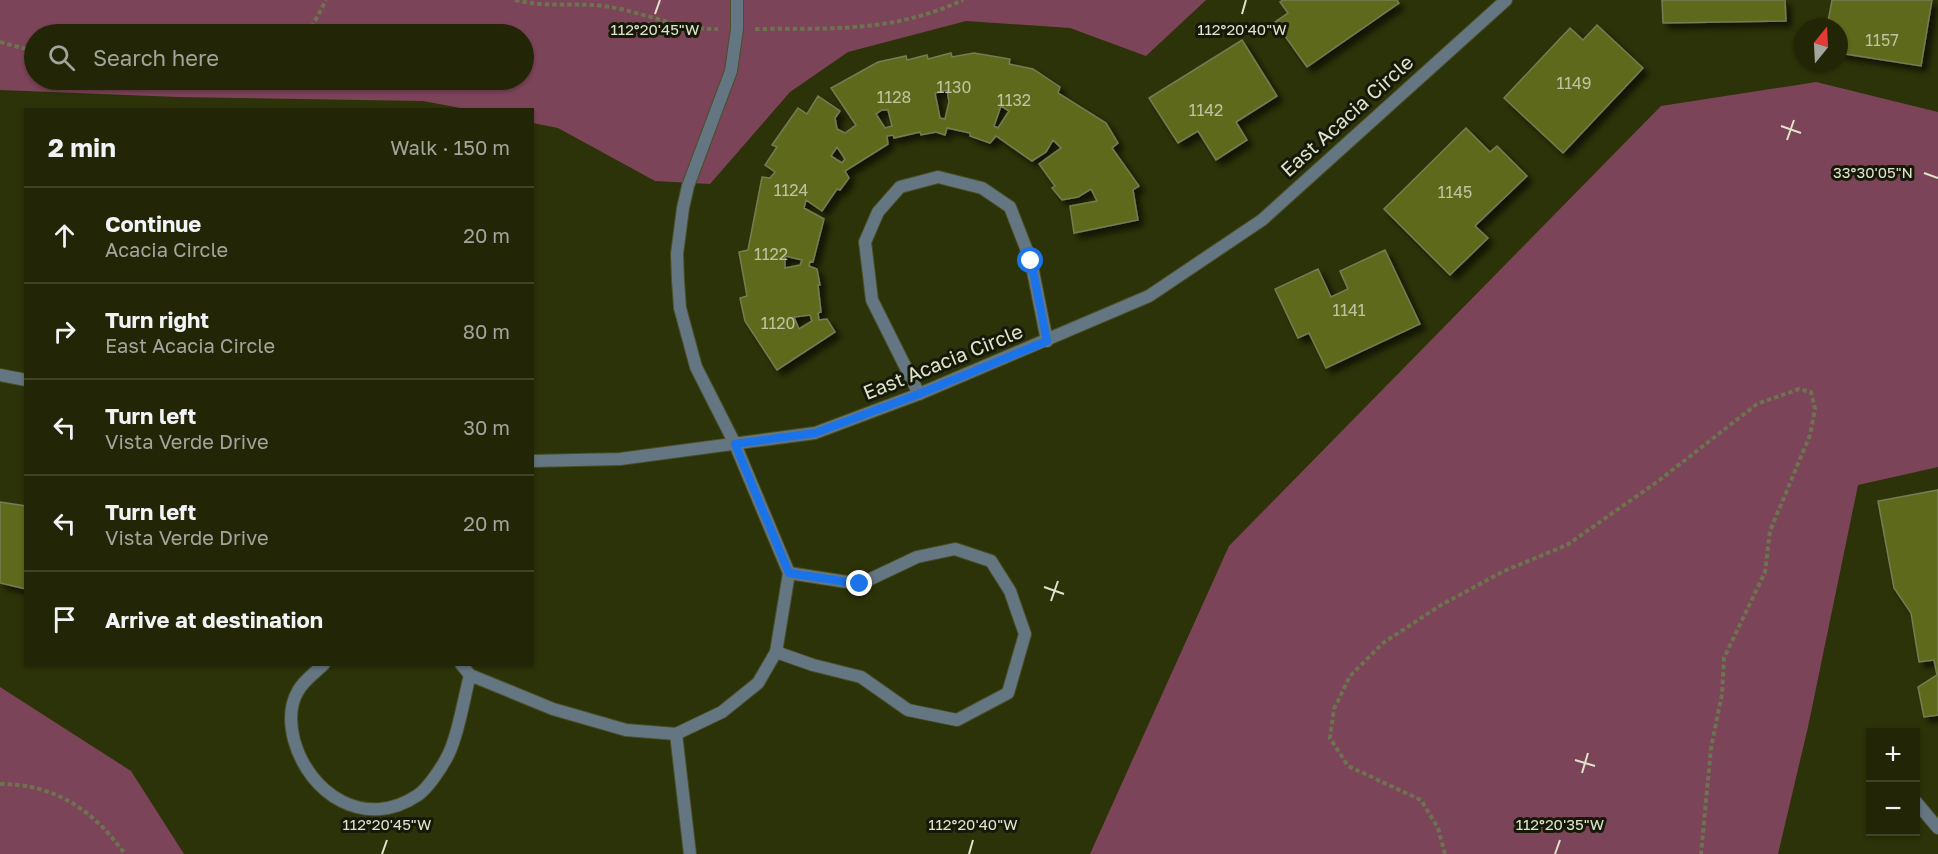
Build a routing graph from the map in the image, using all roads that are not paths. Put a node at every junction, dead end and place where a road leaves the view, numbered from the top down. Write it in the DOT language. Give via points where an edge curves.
graph roads {
  1 [pos="737,0"];
  2 [pos="1506,0"];
  3 [pos="1047,341"];
  4 [pos="0,375"];
  5 [pos="24,380"];
  6 [pos="919,394"];
  7 [pos="735,444"];
  8 [pos="534,461"];
  9 [pos="789,573"];
  10 [pos="776,652"];
  11 [pos="322,666"];
  12 [pos="463,666"];
  13 [pos="470,675"];
  14 [pos="675,734"];
  15 [pos="1920,807"];
  16 [pos="1938,828"];
  17 [pos="690,854"];
  1 -- 7 [label="street" via="731,71 688,186 677,254 680,308 696,367"];
  2 -- 3 [label="street, East Acacia Circle" via="1262,220 1149,296"];
  3 -- 6 [label="street, East Acacia Circle"];
  3 -- 6 [label="street" via="1031,261 1010,207 982,188 939,177 900,187 878,212 866,242 872,300"];
  4 -- 5 [label="street"];
  6 -- 7 [label="street, East Acacia Circle" via="815,433"];
  7 -- 8 [label="street, East Acacia Circle" via="620,459"];
  7 -- 9 [label="street"];
  9 -- 10 [label="street"];
  9 -- 10 [label="street" via="860,584 917,557 955,549 992,561 1010,591 1025,634 1008,693 957,720 908,710 861,677"];
  10 -- 14 [label="street" via="758,683 722,712"];
  11 -- 13 [label="street" via="298,691 290,723 300,759 315,783 340,801 364,809 391,807 419,795 447,758"];
  12 -- 13 [label="street"];
  13 -- 14 [label="street" via="553,709 626,730"];
  14 -- 17 [label="street"];
  15 -- 16 [label="street"];
}
